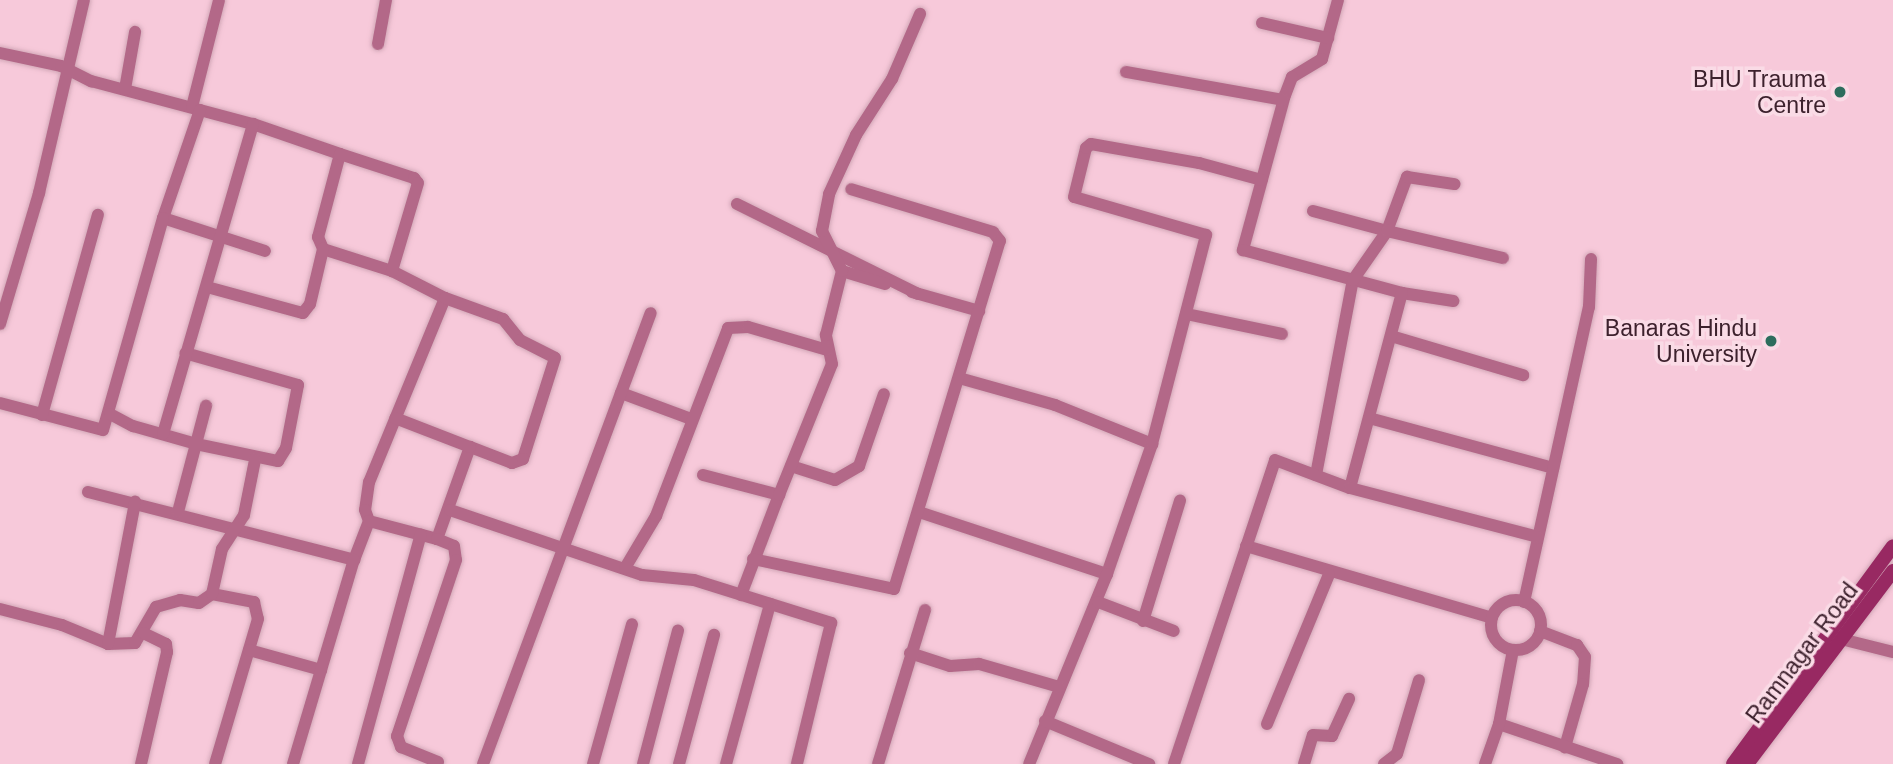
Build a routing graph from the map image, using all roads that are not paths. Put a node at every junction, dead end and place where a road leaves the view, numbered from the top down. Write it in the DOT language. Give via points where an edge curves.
graph roads {
  1 [pos="84,0"];
  2 [pos="219,0"];
  3 [pos="386,0"];
  4 [pos="1338,0"];
  5 [pos="920,14"];
  6 [pos="1262,23"];
  7 [pos="135,32"];
  8 [pos="1328,38"];
  9 [pos="378,44"];
  10 [pos="0,53"];
  11 [pos="70,71"];
  12 [pos="1126,72"];
  13 [pos="125,89"];
  14 [pos="1283,100"];
  15 [pos="196,108"];
  16 [pos="253,124"];
  17 [pos="341,154"];
  18 [pos="1262,180"];
  19 [pos="1454,184"];
  20 [pos="851,189"];
  21 [pos="737,204"];
  22 [pos="1313,211"];
  23 [pos="97,215"];
  24 [pos="163,218"];
  25 [pos="1387,231"];
  26 [pos="221,238"];
  27 [pos="323,249"];
  28 [pos="265,251"];
  29 [pos="833,251"];
  30 [pos="1503,258"];
  31 [pos="1591,259"];
  32 [pos="392,271"];
  33 [pos="842,271"];
  34 [pos="1353,280"];
  35 [pos="207,287"];
  36 [pos="1402,293"];
  37 [pos="918,294"];
  38 [pos="445,298"];
  39 [pos="4,299"];
  40 [pos="1453,301"];
  41 [pos="979,312"];
  42 [pos="651,313"];
  43 [pos="1187,314"];
  44 [pos="0,324"];
  45 [pos="1282,334"];
  46 [pos="1391,336"];
  47 [pos="827,350"];
  48 [pos="185,353"];
  49 [pos="1523,375"];
  50 [pos="959,378"];
  51 [pos="621,393"];
  52 [pos="884,394"];
  53 [pos="0,403"];
  54 [pos="206,406"];
  55 [pos="110,414"];
  56 [pos="42,415"];
  57 [pos="395,418"];
  58 [pos="1369,418"];
  59 [pos="691,419"];
  60 [pos="163,434"];
  61 [pos="195,444"];
  62 [pos="1152,444"];
  63 [pos="470,447"];
  64 [pos="255,460"];
  65 [pos="791,466"];
  66 [pos="1553,468"];
  67 [pos="703,475"];
  68 [pos="1316,475"];
  69 [pos="1350,488"];
  70 [pos="88,492"];
  71 [pos="779,495"];
  72 [pos="1181,501"];
  73 [pos="135,502"];
  74 [pos="450,510"];
  75 [pos="178,512"];
  76 [pos="919,512"];
  77 [pos="369,521"];
  78 [pos="240,528"];
  79 [pos="421,534"];
  80 [pos="1538,537"];
  81 [pos="437,539"];
  82 [pos="1246,546"];
  83 [pos="1893,546"];
  84 [pos="564,548"];
  85 [pos="753,559"];
  86 [pos="354,560"];
  87 [pos="625,568"];
  88 [pos="1893,571"];
  89 [pos="1107,574"];
  90 [pos="1329,574"];
  91 [pos="212,594"];
  92 [pos="741,595"];
  93 [pos="1098,602"];
  94 [pos="1524,602"];
  95 [pos="770,604"];
  96 [pos="0,609"];
  97 [pos="925,610"];
  98 [pos="1492,618"];
  99 [pos="1143,621"];
  100 [pos="632,624"];
  101 [pos="678,631"];
  102 [pos="1174,631"];
  103 [pos="1540,631"];
  104 [pos="143,633"];
  105 [pos="714,635"];
  106 [pos="1841,639"];
  107 [pos="108,644"];
  108 [pos="249,649"];
  109 [pos="1513,650"];
  110 [pos="1893,652"];
  111 [pos="910,653"];
  112 [pos="321,670"];
  113 [pos="1419,680"];
  114 [pos="1059,687"];
  115 [pos="1349,699"];
  116 [pos="1045,721"];
  117 [pos="1267,724"];
  118 [pos="1499,724"];
  119 [pos="1565,747"];
  120 [pos="441,763"];
  121 [pos="141,764"];
  122 [pos="215,764"];
  123 [pos="293,764"];
  124 [pos="358,764"];
  125 [pos="483,764"];
  126 [pos="593,764"];
  127 [pos="643,764"];
  128 [pos="679,764"];
  129 [pos="726,764"];
  130 [pos="797,764"];
  131 [pos="878,764"];
  132 [pos="1029,764"];
  133 [pos="1149,764"];
  134 [pos="1174,764"];
  135 [pos="1304,764"];
  136 [pos="1384,764"];
  137 [pos="1485,764"];
  138 [pos="1618,764"];
  139 [pos="1733,764"];
  140 [pos="1747,764"];
  1 -- 11 [label="street"];
  2 -- 15 [label="street"];
  3 -- 9 [label="street"];
  4 -- 8 [label="street"];
  5 -- 29 [label="street" via="892,79 856,135 829,194 822,231"];
  6 -- 8 [label="street"];
  7 -- 13 [label="street"];
  8 -- 14 [label="street" via="1322,59 1292,77"];
  10 -- 11 [label="street"];
  11 -- 13 [label="street"];
  11 -- 39 [label="street"];
  12 -- 14 [label="street"];
  13 -- 15 [label="street"];
  14 -- 18 [label="street"];
  15 -- 16 [label="street"];
  15 -- 24 [label="street"];
  16 -- 17 [label="street"];
  16 -- 26 [label="street"];
  17 -- 27 [label="street" via="318,237"];
  17 -- 32 [label="street" via="418,183"];
  18 -- 34 [label="street" via="1243,250"];
  18 -- 43 [label="street" via="1199,163 1091,144 1086,148 1074,197 1206,235"];
  19 -- 25 [label="street" via="1407,177"];
  20 -- 41 [label="street" via="993,232 1000,241"];
  21 -- 29 [label="street"];
  22 -- 25 [label="street"];
  23 -- 56 [label="street"];
  24 -- 26 [label="street"];
  24 -- 55 [label="street"];
  25 -- 30 [label="street"];
  25 -- 34 [label="street"];
  26 -- 28 [label="street"];
  26 -- 35 [label="street"];
  27 -- 32 [label="street"];
  27 -- 35 [label="street" via="310,304 303,313"];
  29 -- 33 [label="street"];
  29 -- 37 [label="street"];
  31 -- 66 [label="street" via="1589,307"];
  32 -- 38 [label="street"];
  33 -- 37 [label="street"];
  33 -- 47 [label="street"];
  34 -- 36 [label="street"];
  34 -- 68 [label="street"];
  35 -- 48 [label="street"];
  36 -- 40 [label="street"];
  36 -- 46 [label="street"];
  37 -- 41 [label="street"];
  38 -- 57 [label="street"];
  38 -- 63 [label="street" via="503,319 520,340 555,358 523,459 512,463"];
  39 -- 44 [label="street"];
  41 -- 50 [label="street"];
  42 -- 51 [label="street"];
  43 -- 45 [label="street"];
  43 -- 62 [label="street"];
  46 -- 49 [label="street"];
  46 -- 58 [label="street"];
  47 -- 59 [label="street" via="748,327 728,328"];
  47 -- 65 [label="street" via="832,364"];
  48 -- 60 [label="street"];
  48 -- 64 [label="street" via="298,385 282,458"];
  50 -- 62 [label="street" via="1055,405"];
  50 -- 76 [label="street"];
  51 -- 59 [label="street"];
  51 -- 84 [label="street"];
  52 -- 65 [label="street" via="859,466 835,480"];
  53 -- 56 [label="street"];
  54 -- 61 [label="street"];
  55 -- 56 [label="street" via="107,426 99,430"];
  55 -- 60 [label="street"];
  57 -- 63 [label="street"];
  57 -- 77 [label="street" via="369,482 365,510"];
  58 -- 66 [label="street"];
  58 -- 69 [label="street"];
  59 -- 87 [label="street" via="656,516"];
  60 -- 61 [label="street"];
  61 -- 64 [label="street"];
  61 -- 75 [label="street"];
  62 -- 89 [label="street"];
  63 -- 74 [label="street"];
  64 -- 78 [label="street"];
  65 -- 71 [label="street"];
  66 -- 80 [label="street"];
  67 -- 71 [label="street"];
  68 -- 69 [label="street"];
  68 -- 82 [label="street" via="1275,460"];
  69 -- 80 [label="street"];
  70 -- 73 [label="street"];
  71 -- 85 [label="street"];
  72 -- 99 [label="street"];
  73 -- 75 [label="street"];
  73 -- 107 [label="street"];
  74 -- 81 [label="street"];
  74 -- 84 [label="street"];
  75 -- 78 [label="street"];
  76 -- 85 [label="street" via="894,589"];
  76 -- 89 [label="street"];
  77 -- 79 [label="street"];
  77 -- 86 [label="street"];
  78 -- 86 [label="street"];
  78 -- 91 [label="street" via="222,549"];
  79 -- 81 [label="street"];
  79 -- 124 [label="street"];
  80 -- 94 [label="street"];
  81 -- 120 [label="street" via="454,546 456,560 397,736 401,747"];
  82 -- 90 [label="street"];
  82 -- 134 [label="street"];
  83 -- 139 [label="main road"];
  84 -- 87 [label="street"];
  84 -- 125 [label="street"];
  85 -- 92 [label="street"];
  86 -- 112 [label="street"];
  87 -- 92 [label="street" via="694,580"];
  88 -- 106 [label="main road, Ramnagar Road"];
  89 -- 93 [label="street"];
  90 -- 98 [label="street"];
  90 -- 117 [label="street"];
  91 -- 104 [label="street" via="205,601 180,600 156,607"];
  91 -- 108 [label="street" via="254,602 258,619"];
  92 -- 95 [label="street"];
  93 -- 99 [label="street"];
  93 -- 114 [label="street"];
  94 -- 98 [label="street" via="1508,601"];
  94 -- 103 [label="street" via="1537,611"];
  95 -- 129 [label="street"];
  95 -- 130 [label="street" via="832,625"];
  96 -- 107 [label="street" via="62,625"];
  97 -- 111 [label="street"];
  98 -- 109 [label="street" via="1495,639"];
  99 -- 102 [label="street"];
  100 -- 126 [label="street"];
  101 -- 127 [label="street"];
  103 -- 109 [label="street" via="1528,647"];
  103 -- 119 [label="street" via="1577,645 1585,657 1583,684"];
  104 -- 107 [label="street" via="135,643"];
  104 -- 121 [label="street" via="166,644 167,652"];
  105 -- 128 [label="street"];
  106 -- 110 [label="street"];
  106 -- 140 [label="main road, Ramnagar Road"];
  108 -- 112 [label="street"];
  108 -- 122 [label="street"];
  109 -- 118 [label="street"];
  111 -- 114 [label="street" via="950,666 979,664"];
  111 -- 131 [label="street"];
  112 -- 123 [label="street"];
  113 -- 136 [label="street" via="1396,754"];
  114 -- 116 [label="street"];
  115 -- 135 [label="street" via="1332,736 1313,735"];
  116 -- 132 [label="street"];
  116 -- 133 [label="street"];
  118 -- 119 [label="street"];
  118 -- 137 [label="street"];
  119 -- 138 [label="street"];
}
